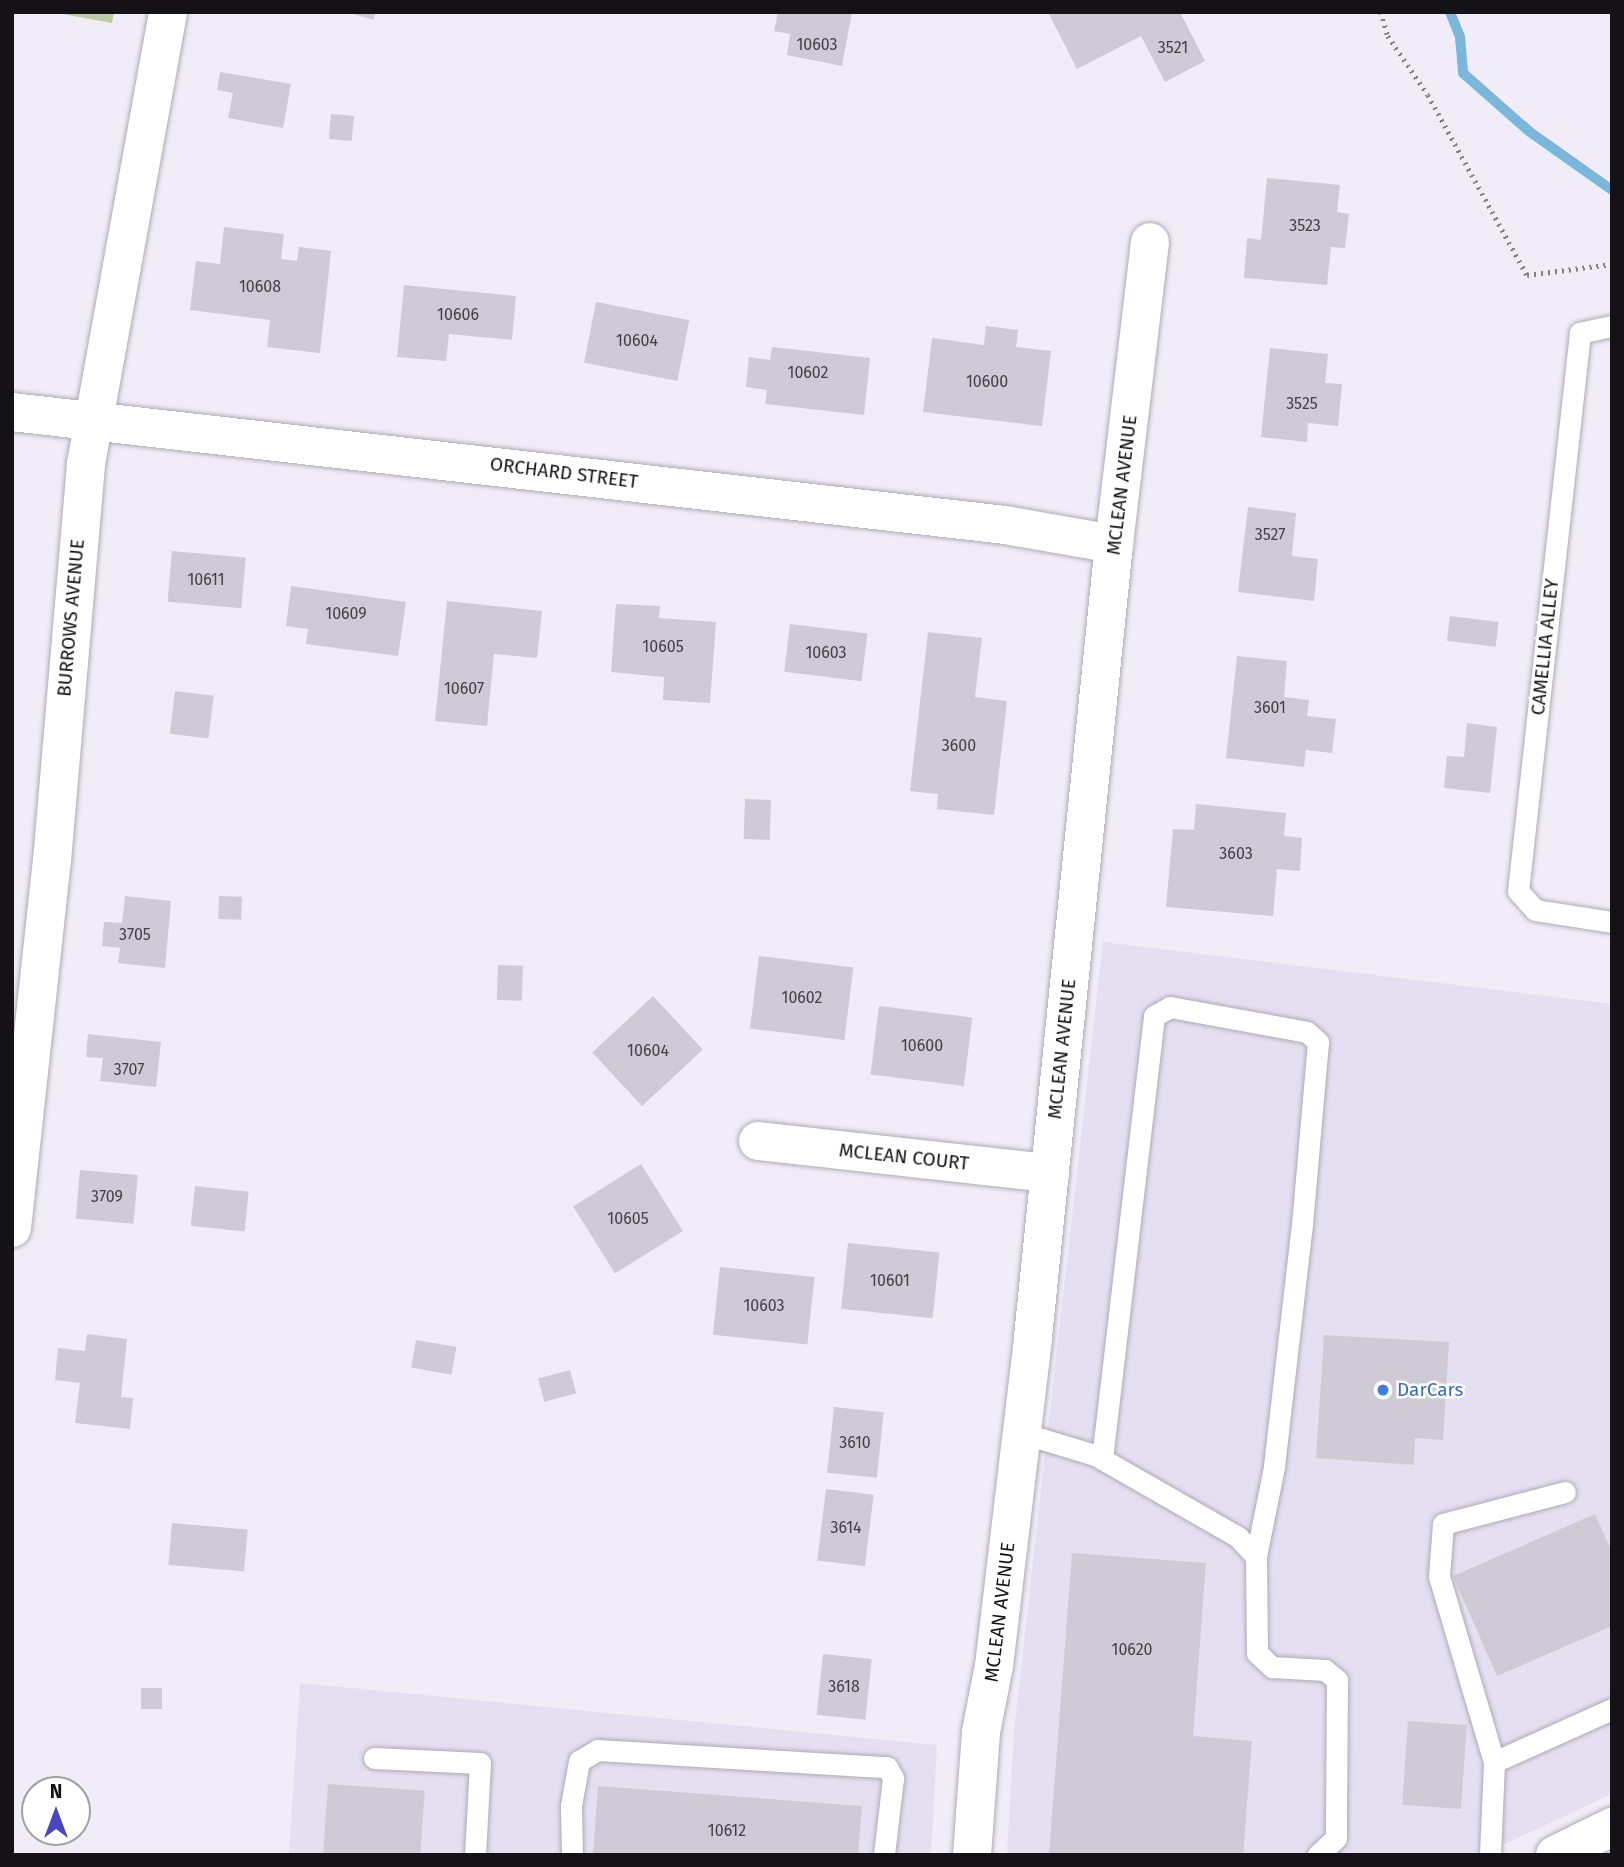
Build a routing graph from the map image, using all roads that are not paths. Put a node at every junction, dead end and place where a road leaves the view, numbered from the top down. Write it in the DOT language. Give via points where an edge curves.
graph roads {
  1 [pos="168,12"];
  2 [pos="1150,242"];
  3 [pos="1612,326"];
  4 [pos="12,411"];
  5 [pos="92,421"];
  6 [pos="1114,544"];
  7 [pos="1612,922"];
  8 [pos="758,1141"];
  9 [pos="1050,1173"];
  10 [pos="12,1228"];
  11 [pos="1022,1433"];
  12 [pos="1102,1459"];
  13 [pos="1566,1492"];
  14 [pos="1256,1556"];
  15 [pos="1612,1709"];
  16 [pos="374,1758"];
  17 [pos="1494,1762"];
  18 [pos="1612,1827"];
  19 [pos="475,1855"];
  20 [pos="572,1855"];
  21 [pos="884,1855"];
  22 [pos="972,1855"];
  23 [pos="1318,1855"];
  24 [pos="1490,1855"];
  25 [pos="1555,1855"];
  1 -- 5 [label="street, BURROWS AVENUE"];
  2 -- 6 [label="street, MCLEAN AVENUE"];
  3 -- 7 [label="lane, CAMELLIA ALLEY" via="1580,333 1518,891 1535,911"];
  4 -- 5 [label="street, ORCHARD STREET"];
  5 -- 6 [label="street, ORCHARD STREET" via="978,522"];
  5 -- 10 [label="street, BURROWS AVENUE"];
  6 -- 9 [label="street, MCLEAN AVENUE"];
  8 -- 9 [label="street, MCLEAN COURT"];
  9 -- 11 [label="street, MCLEAN AVENUE"];
  11 -- 12 [label="lane"];
  11 -- 22 [label="street, MCLEAN AVENUE" via="981,1732"];
  12 -- 14 [label="lane" via="1238,1537"];
  12 -- 14 [label="lane" via="1154,1016 1170,1007 1307,1032 1318,1042 1301,1224 1274,1467"];
  13 -- 17 [label="lane" via="1443,1524 1439,1576"];
  14 -- 23 [label="lane" via="1257,1653 1272,1667 1325,1670 1336,1680 1336,1838"];
  15 -- 17 [label="lane"];
  16 -- 19 [label="lane" via="480,1763"];
  17 -- 24 [label="lane"];
  18 -- 25 [label="street"];
  20 -- 21 [label="lane" via="572,1806 579,1761 597,1750 887,1767 893,1778"];
}
